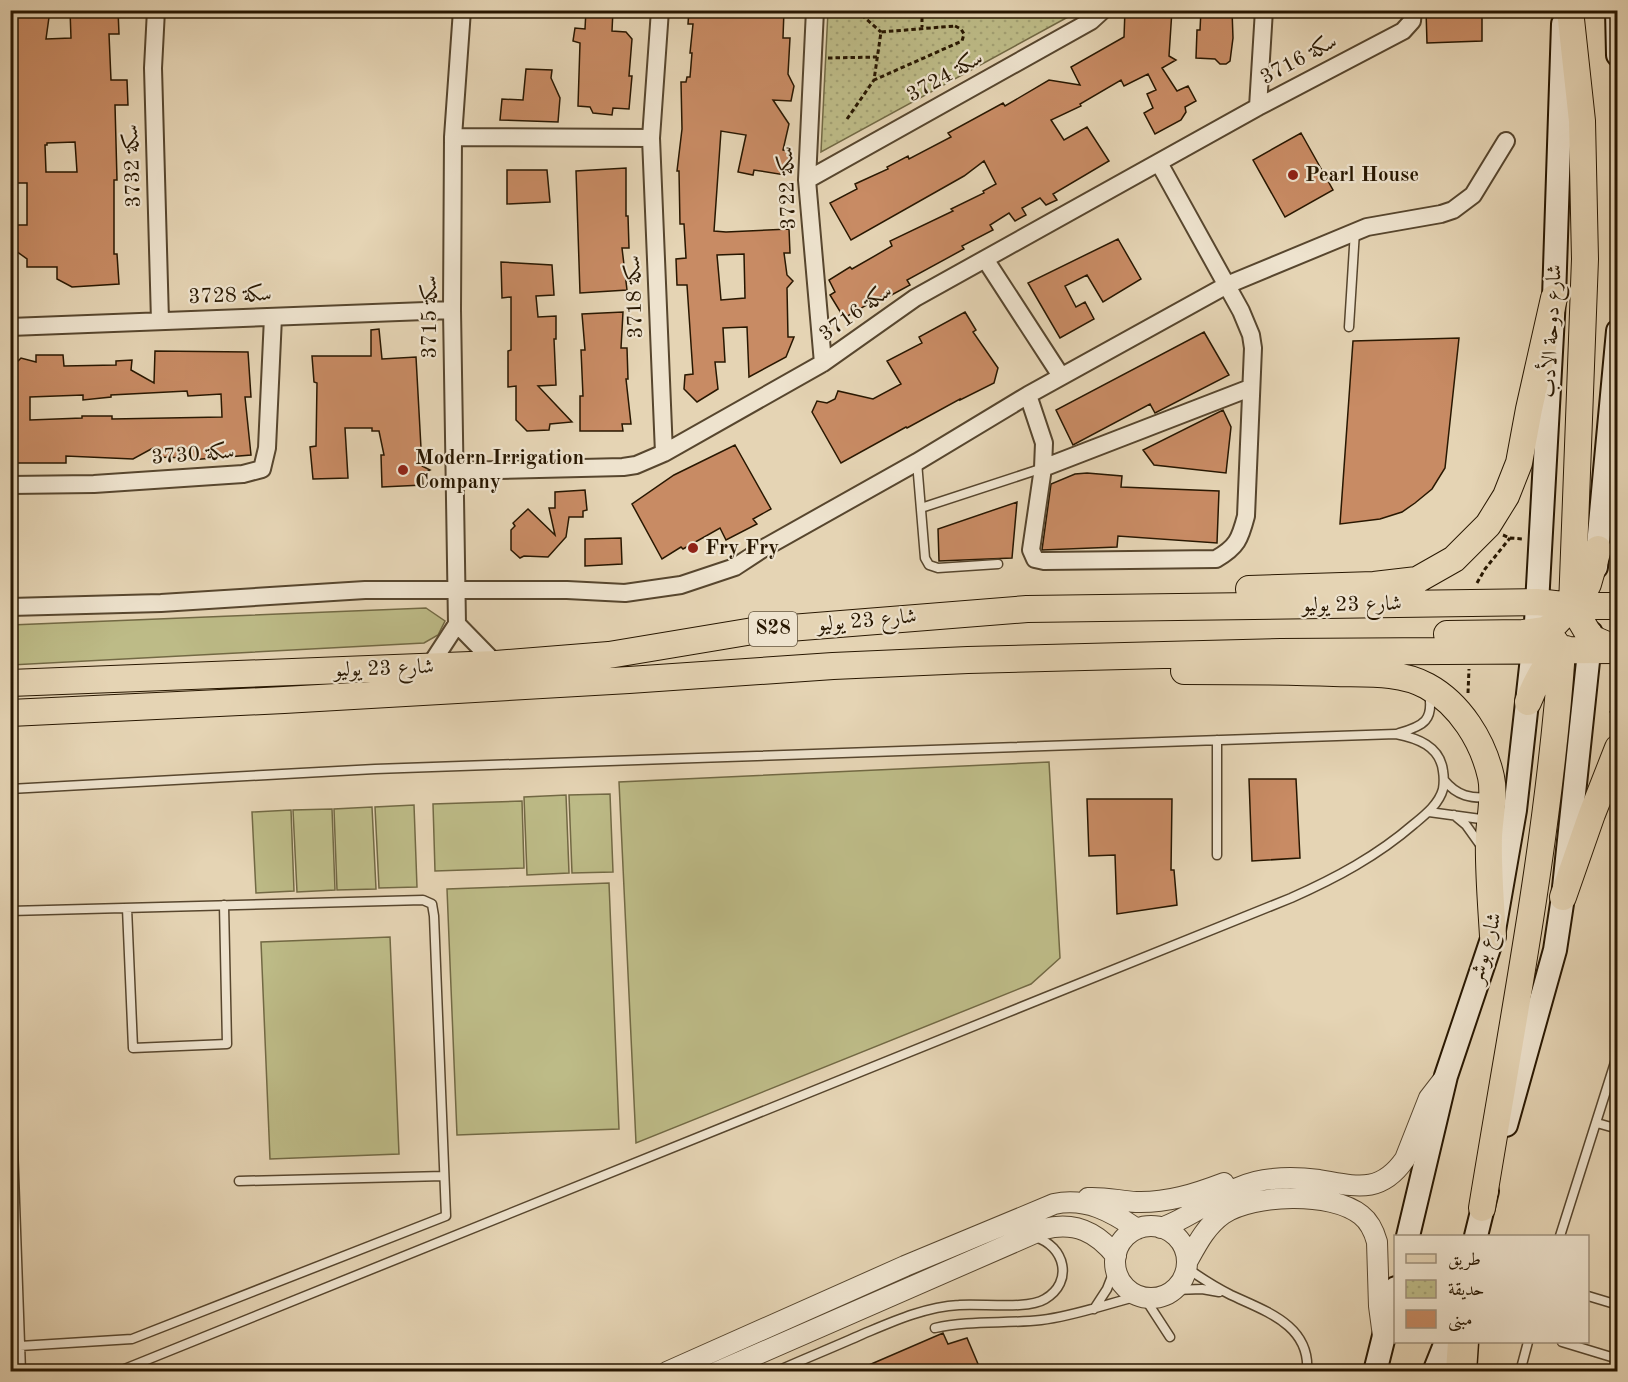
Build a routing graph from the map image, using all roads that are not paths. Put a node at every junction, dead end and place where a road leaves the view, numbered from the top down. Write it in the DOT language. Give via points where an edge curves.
graph roads {
  1 [pos="156,10"];
  2 [pos="462,10"];
  3 [pos="660,10"];
  4 [pos="815,10"];
  5 [pos="1103,10"];
  6 [pos="1264,10"];
  7 [pos="1413,10"];
  8 [pos="1563,10"];
  9 [pos="1570,10"];
  10 [pos="1617,10"];
  11 [pos="1617,55"];
  12 [pos="1258,107"];
  13 [pos="453,137"];
  14 [pos="651,138"];
  15 [pos="1506,141"];
  16 [pos="1159,163"];
  17 [pos="807,180"];
  18 [pos="1355,231"];
  19 [pos="985,260"];
  20 [pos="1227,285"];
  21 [pos="1554,298"];
  22 [pos="452,310"];
  23 [pos="273,317"];
  24 [pos="160,321"];
  25 [pos="10,327"];
  26 [pos="1349,327"];
  27 [pos="1617,331"];
  28 [pos="823,363"];
  29 [pos="1061,376"];
  30 [pos="1250,388"];
  31 [pos="1028,395"];
  32 [pos="664,453"];
  33 [pos="917,462"];
  34 [pos="1043,468"];
  35 [pos="455,471"];
  36 [pos="10,485"];
  37 [pos="921,508"];
  38 [pos="1598,549"];
  39 [pos="998,564"];
  40 [pos="457,590"];
  41 [pos="1594,606"];
  42 [pos="10,608"];
  43 [pos="1027,609"];
  44 [pos="458,624"];
  45 [pos="1537,627"];
  46 [pos="1617,632"];
  47 [pos="1590,644"];
  48 [pos="1617,650"];
  49 [pos="1562,651"];
  50 [pos="496,664"];
  51 [pos="832,666"];
  52 [pos="429,667"];
  53 [pos="10,682"];
  54 [pos="1428,687"];
  55 [pos="1528,702"];
  56 [pos="10,713"];
  57 [pos="1396,734"];
  58 [pos="1217,740"];
  59 [pos="1617,748"];
  60 [pos="1444,780"];
  61 [pos="10,789"];
  62 [pos="1491,809"];
  63 [pos="1429,812"];
  64 [pos="1454,815"];
  65 [pos="1217,855"];
  66 [pos="1488,865"];
  67 [pos="1563,897"];
  68 [pos="224,905"];
  69 [pos="127,908"];
  70 [pos="10,911"];
  71 [pos="1493,936"];
  72 [pos="1617,1053"];
  73 [pos="10,1061"];
  74 [pos="1446,1076"];
  75 [pos="1597,1123"];
  76 [pos="1617,1129"];
  77 [pos="444,1176"];
  78 [pos="1285,1178"];
  79 [pos="239,1181"];
  80 [pos="1076,1202"];
  81 [pos="1482,1208"];
  82 [pos="1161,1228"];
  83 [pos="1137,1229"];
  84 [pos="1408,1235"];
  85 [pos="1476,1235"];
  86 [pos="1560,1235"];
  87 [pos="1025,1237"];
  88 [pos="1116,1261"];
  89 [pos="1187,1265"];
  90 [pos="1175,1290"];
  91 [pos="1394,1293"];
  92 [pos="1229,1294"];
  93 [pos="1141,1296"];
  94 [pos="1589,1297"];
  95 [pos="1617,1305"];
  96 [pos="1094,1309"];
  97 [pos="935,1328"];
  98 [pos="1170,1337"];
  99 [pos="1384,1339"];
  100 [pos="1445,1343"];
  101 [pos="1463,1343"];
  102 [pos="1527,1343"];
  103 [pos="1568,1343"];
  104 [pos="20,1346"];
  105 [pos="1617,1359"];
  106 [pos="21,1371"];
  107 [pos="117,1371"];
  108 [pos="667,1371"];
  109 [pos="717,1371"];
  110 [pos="775,1371"];
  111 [pos="1307,1371"];
  112 [pos="1375,1371"];
  113 [pos="1434,1371"];
  114 [pos="1461,1371"];
  115 [pos="1520,1371"];
  1 -- 24 [label="street, سكة 3732" via="153,68"];
  2 -- 13 [label="street, سكة 3715"];
  3 -- 14 [label="street, سكة 3718"];
  4 -- 17 [label="street, سكة 3722"];
  5 -- 17 [label="street, سكة 3724" via="1091,21"];
  6 -- 12 [label="street, سكة 3716"];
  7 -- 12 [label="street, سكة 3716" via="1410,25 1403,32"];
  8 -- 21 [label="main road, شارع دوحة الأدب"];
  9 -- 41 [label="main road" via="1582,121"];
  10 -- 11 [label="main road"];
  12 -- 16 [label="street, سكة 3716"];
  13 -- 14 [label="street"];
  13 -- 22 [label="street, سكة 3715"];
  14 -- 32 [label="street, سكة 3718"];
  15 -- 18 [label="street" via="1464,204 1441,214"];
  16 -- 19 [label="street, سكة 3716"];
  16 -- 20 [label="street"];
  17 -- 28 [label="street, سكة 3722"];
  18 -- 20 [label="street"];
  18 -- 26 [label="lane"];
  19 -- 28 [label="street, سكة 3716" via="915,298"];
  19 -- 29 [label="street"];
  20 -- 29 [label="street"];
  20 -- 30 [label="street" via="1251,335"];
  21 -- 43 [label="main road" via="1519,463 1506,496 1488,525 1454,559 1417,580 1374,585 1126,593"];
  21 -- 45 [label="main road, شارع دوحة الأدب"];
  22 -- 23 [label="street, سكة 3728"];
  22 -- 35 [label="street, سكة 3715"];
  23 -- 24 [label="street, سكة 3728"];
  23 -- 36 [label="street, سكة 3730" via="267,448 262,470 94,484"];
  24 -- 25 [label="street, سكة 3728"];
  27 -- 38 [label="main road"];
  28 -- 32 [label="street, سكة 3716"];
  29 -- 31 [label="street"];
  30 -- 34 [label="street"];
  30 -- 34 [label="street" via="1246,516 1232,550 1216,559 1035,559 1031,550"];
  31 -- 33 [label="street"];
  31 -- 34 [label="street" via="1044,443"];
  32 -- 35 [label="street, سكة 3716" via="636,465"];
  33 -- 37 [label="lane"];
  33 -- 40 [label="street" via="735,567 681,585 625,593"];
  34 -- 37 [label="lane"];
  35 -- 40 [label="street, سكة 3715"];
  37 -- 39 [label="lane" via="924,558 929,565 938,568"];
  38 -- 41 [label="main road" via="1588,584"];
  40 -- 42 [label="street" via="365,590"];
  40 -- 44 [label="street, سكة 3715"];
  41 -- 45 [label="main road" via="1555,624"];
  41 -- 47 [label="main road"];
  43 -- 45 [label="main road, شارع 23 يوليو / S28" via="1480,604"];
  43 -- 50 [label="main road, شارع 23 يوليو / S28" via="753,630 609,655"];
  44 -- 50 [label="street"];
  44 -- 52 [label="street"];
  45 -- 49 [label="main road"];
  45 -- 51 [label="main road, شارع 23 يوليو / S28" via="1281,652"];
  45 -- 55 [label="main road, شارع بوشر"];
  46 -- 47 [label="main road"];
  47 -- 48 [label="main road"];
  47 -- 49 [label="main road"];
  47 -- 67 [label="main road"];
  49 -- 55 [label="main road" via="1538,679"];
  49 -- 81 [label="main road" via="1537,872"];
  50 -- 52 [label="main road, شارع 23 يوليو / S28"];
  51 -- 54 [label="main road" via="1011,672 1272,671 1377,675"];
  51 -- 56 [label="main road, شارع 23 يوليو / S28"];
  52 -- 53 [label="main road, شارع 23 يوليو / S28"];
  54 -- 57 [label="lane" via="1429,717 1414,729"];
  54 -- 62 [label="main road" via="1456,709 1477,739 1492,780"];
  55 -- 71 [label="main road, شارع بوشر" via="1515,810"];
  57 -- 58 [label="lane"];
  57 -- 60 [label="lane" via="1424,742 1434,751 1442,763"];
  58 -- 61 [label="lane" via="375,769"];
  58 -- 65 [label="lane"];
  59 -- 67 [label="main road"];
  60 -- 62 [label="lane" via="1456,792"];
  60 -- 63 [label="lane" via="1443,790"];
  62 -- 64 [label="lane"];
  62 -- 66 [label="main road"];
  63 -- 64 [label="lane"];
  63 -- 107 [label="lane" via="1366,860 1291,898"];
  64 -- 66 [label="lane" via="1476,837"];
  66 -- 71 [label="main road"];
  67 -- 81 [label="main road" via="1555,950"];
  68 -- 69 [label="lane"];
  68 -- 69 [label="lane" via="227,1044 133,1048"];
  68 -- 77 [label="lane" via="423,900 432,904"];
  69 -- 70 [label="lane"];
  71 -- 74 [label="main road, شارع بوشر"];
  72 -- 75 [label="lane"];
  73 -- 104 [label="lane"];
  74 -- 78 [label="street" via="1429,1098 1405,1159 1383,1180 1353,1187"];
  74 -- 84 [label="main road, شارع بوشر"];
  75 -- 76 [label="lane"];
  75 -- 86 [label="lane"];
  77 -- 79 [label="lane"];
  77 -- 104 [label="lane" via="446,1216 132,1339"];
  78 -- 80 [label="street" via="1243,1177 1168,1200 1096,1198"];
  78 -- 82 [label="street" via="1259,1180 1235,1188 1184,1219"];
  80 -- 83 [label="street" via="1094,1205"];
  80 -- 108 [label="street" via="1054,1204 1033,1212"];
  81 -- 85 [label="main road"];
  82 -- 83 [label="street"];
  82 -- 89 [label="street" via="1182,1244"];
  83 -- 88 [label="street" via="1123,1240"];
  87 -- 88 [label="street" via="1053,1227 1071,1226 1097,1236"];
  87 -- 109 [label="street"];
  87 -- 110 [label="lane" via="1035,1237 1053,1246 1062,1264 1059,1284 1045,1299 1026,1305 956,1305 921,1312"];
  88 -- 93 [label="street" via="1121,1281"];
  88 -- 96 [label="lane" via="1107,1289"];
  89 -- 90 [label="street"];
  89 -- 92 [label="lane"];
  89 -- 99 [label="street" via="1211,1224 1225,1213 1252,1202 1309,1199 1354,1210 1370,1223 1377,1242"];
  90 -- 92 [label="lane"];
  90 -- 93 [label="street" via="1160,1297"];
  91 -- 99 [label="main road"];
  92 -- 111 [label="lane" via="1291,1327 1305,1350"];
  93 -- 96 [label="lane"];
  93 -- 98 [label="lane"];
  94 -- 95 [label="lane"];
  96 -- 97 [label="lane" via="1040,1320 961,1323"];
  99 -- 112 [label="main road"];
  100 -- 113 [label="main road"];
  101 -- 114 [label="highway"];
  102 -- 115 [label="lane"];
  103 -- 105 [label="lane"];
  104 -- 106 [label="lane"];
}
